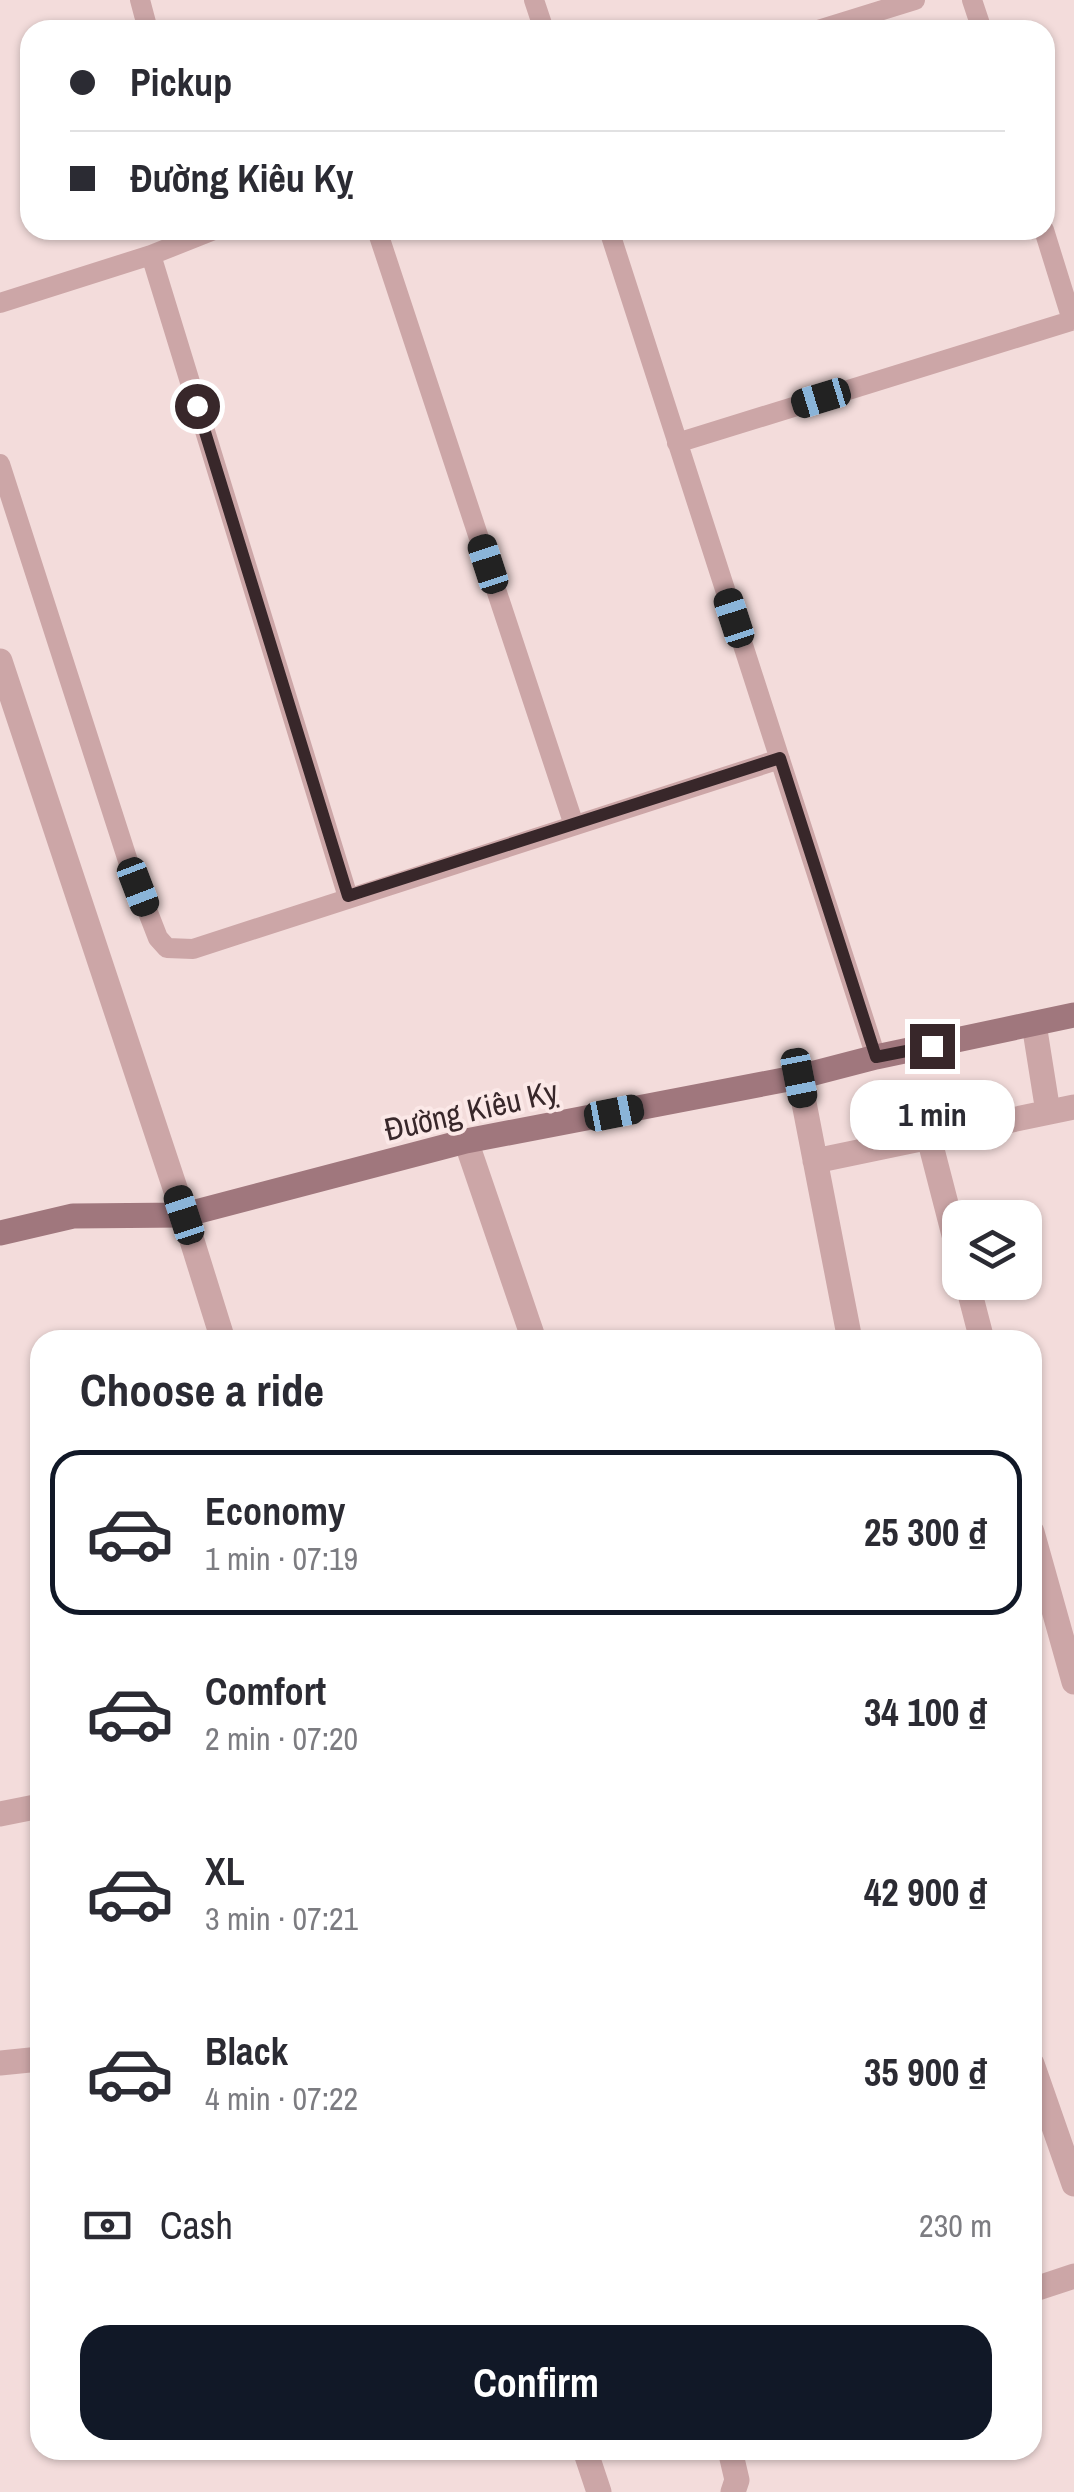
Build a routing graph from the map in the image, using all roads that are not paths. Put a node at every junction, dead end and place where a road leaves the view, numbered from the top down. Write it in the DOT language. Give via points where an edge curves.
graph roads {
  1 [pos="915,0"];
  2 [pos="850,20"];
  3 [pos="186,240"];
  4 [pos="380,240"];
  5 [pos="611,240"];
  6 [pos="1047,240"];
  7 [pos="151,255"];
  8 [pos="0,303"];
  9 [pos="1073,320"];
  10 [pos="678,443"];
  11 [pos="0,464"];
  12 [pos="0,661"];
  13 [pos="780,758"];
  14 [pos="574,825"];
  15 [pos="348,896"];
  16 [pos="1074,1015"];
  17 [pos="1034,1024"];
  18 [pos="876,1057"];
  19 [pos="799,1078"];
  20 [pos="1074,1106"];
  21 [pos="1048,1112"];
  22 [pos="928,1138"];
  23 [pos="466,1141"];
  24 [pos="815,1161"];
  25 [pos="945,1200"];
  26 [pos="184,1215"];
  27 [pos="0,1233"];
  28 [pos="971,1300"];
  29 [pos="219,1330"];
  30 [pos="531,1330"];
  31 [pos="848,1330"];
  32 [pos="979,1330"];
  33 [pos="1042,1566"];
  34 [pos="1074,1682"];
  35 [pos="30,1808"];
  36 [pos="0,1814"];
  37 [pos="30,2060"];
  38 [pos="0,2063"];
  39 [pos="1042,2093"];
  40 [pos="1074,2184"];
  41 [pos="1072,2283"];
  42 [pos="1042,2288"];
  43 [pos="588,2460"];
  44 [pos="732,2460"];
  45 [pos="599,2492"];
  46 [pos="733,2492"];
  1 -- 2 [label="lane"];
  3 -- 7 [label="lane"];
  4 -- 14 [label="lane"];
  5 -- 10 [label="lane"];
  6 -- 9 [label="lane"];
  7 -- 8 [label="lane"];
  7 -- 15 [label="lane"];
  9 -- 10 [label="lane"];
  10 -- 13 [label="lane"];
  11 -- 15 [label="lane" via="128,861 166,948 193,948"];
  12 -- 26 [label="street"];
  13 -- 14 [label="lane"];
  13 -- 18 [label="lane"];
  14 -- 15 [label="lane"];
  16 -- 17 [label="main road, Đường Kiêu Kỵ"];
  17 -- 18 [label="main road, Đường Kiêu Kỵ"];
  17 -- 21 [label="street"];
  18 -- 19 [label="main road, Đường Kiêu Kỵ"];
  19 -- 23 [label="main road, Đường Kiêu Kỵ"];
  19 -- 24 [label="street"];
  20 -- 21 [label="street"];
  21 -- 22 [label="street"];
  22 -- 24 [label="street"];
  22 -- 25 [label="street"];
  23 -- 26 [label="main road, Đường Kiêu Kỵ"];
  23 -- 30 [label="street"];
  24 -- 31 [label="street"];
  26 -- 27 [label="main road, Đường Kiêu Kỵ" via="74,1216"];
  26 -- 29 [label="street"];
  28 -- 32 [label="street"];
  33 -- 34 [label="street"];
  35 -- 36 [label="street"];
  37 -- 38 [label="street"];
  39 -- 40 [label="street"];
  41 -- 42 [label="street"];
  43 -- 45 [label="street"];
  44 -- 46 [label="street"];
}
